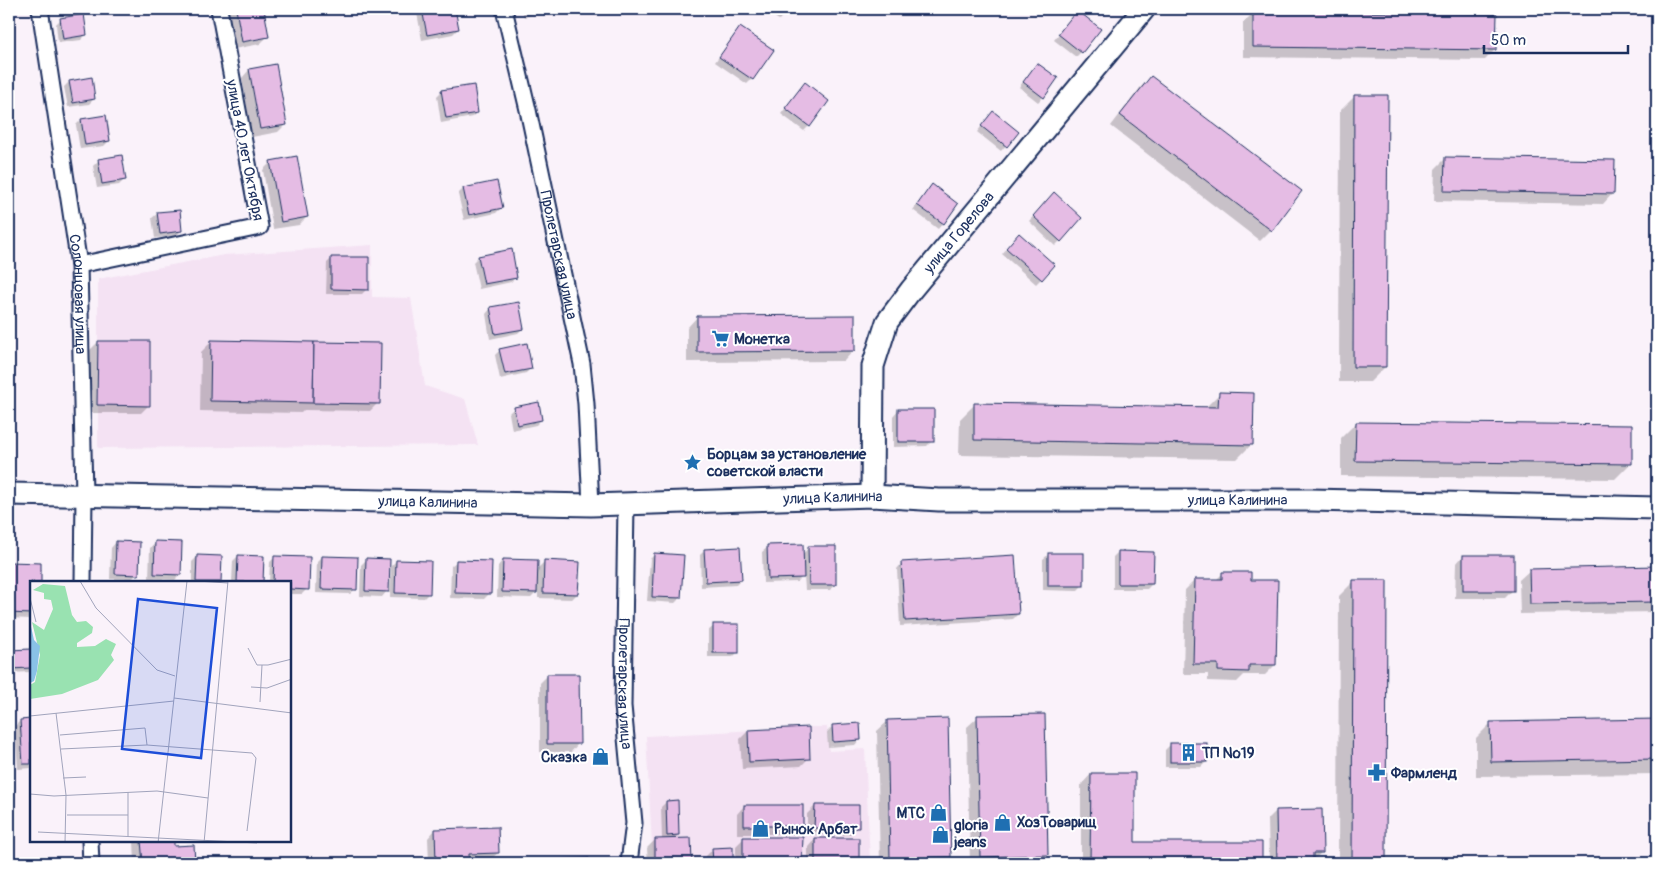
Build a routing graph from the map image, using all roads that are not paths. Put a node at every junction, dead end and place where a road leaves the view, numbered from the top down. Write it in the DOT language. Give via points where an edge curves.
graph roads {
  1 [pos="40,9"];
  2 [pos="219,9"];
  3 [pos="504,9"];
  4 [pos="1144,9"];
  5 [pos="79,265"];
  6 [pos="9,494"];
  7 [pos="84,495"];
  8 [pos="872,496"];
  9 [pos="591,504"];
  10 [pos="626,504"];
  11 [pos="1657,508"];
  12 [pos="83,581"];
  13 [pos="90,842"];
  14 [pos="91,863"];
  15 [pos="629,863"];
  1 -- 5 [label="street, Солонцовая улица"];
  2 -- 5 [label="street, улица 40 лет Октября" via="260,227"];
  3 -- 9 [label="street, Пролетарская улица" via="582,364"];
  4 -- 8 [label="street, улица Горелова" via="887,322 873,366"];
  5 -- 7 [label="street, Солонцовая улица"];
  6 -- 7 [label="street, улица Калинина"];
  7 -- 9 [label="street, улица Калинина"];
  7 -- 12 [label="street, Солонцовая улица"];
  8 -- 10 [label="street, улица Калинина"];
  8 -- 11 [label="street, улица Калинина" via="939,500 1311,500"];
  9 -- 10 [label="street, улица Калинина"];
  10 -- 15 [label="street, Пролетарская улица" via="622,706 634,823"];
  13 -- 14 [label="street"];
}
